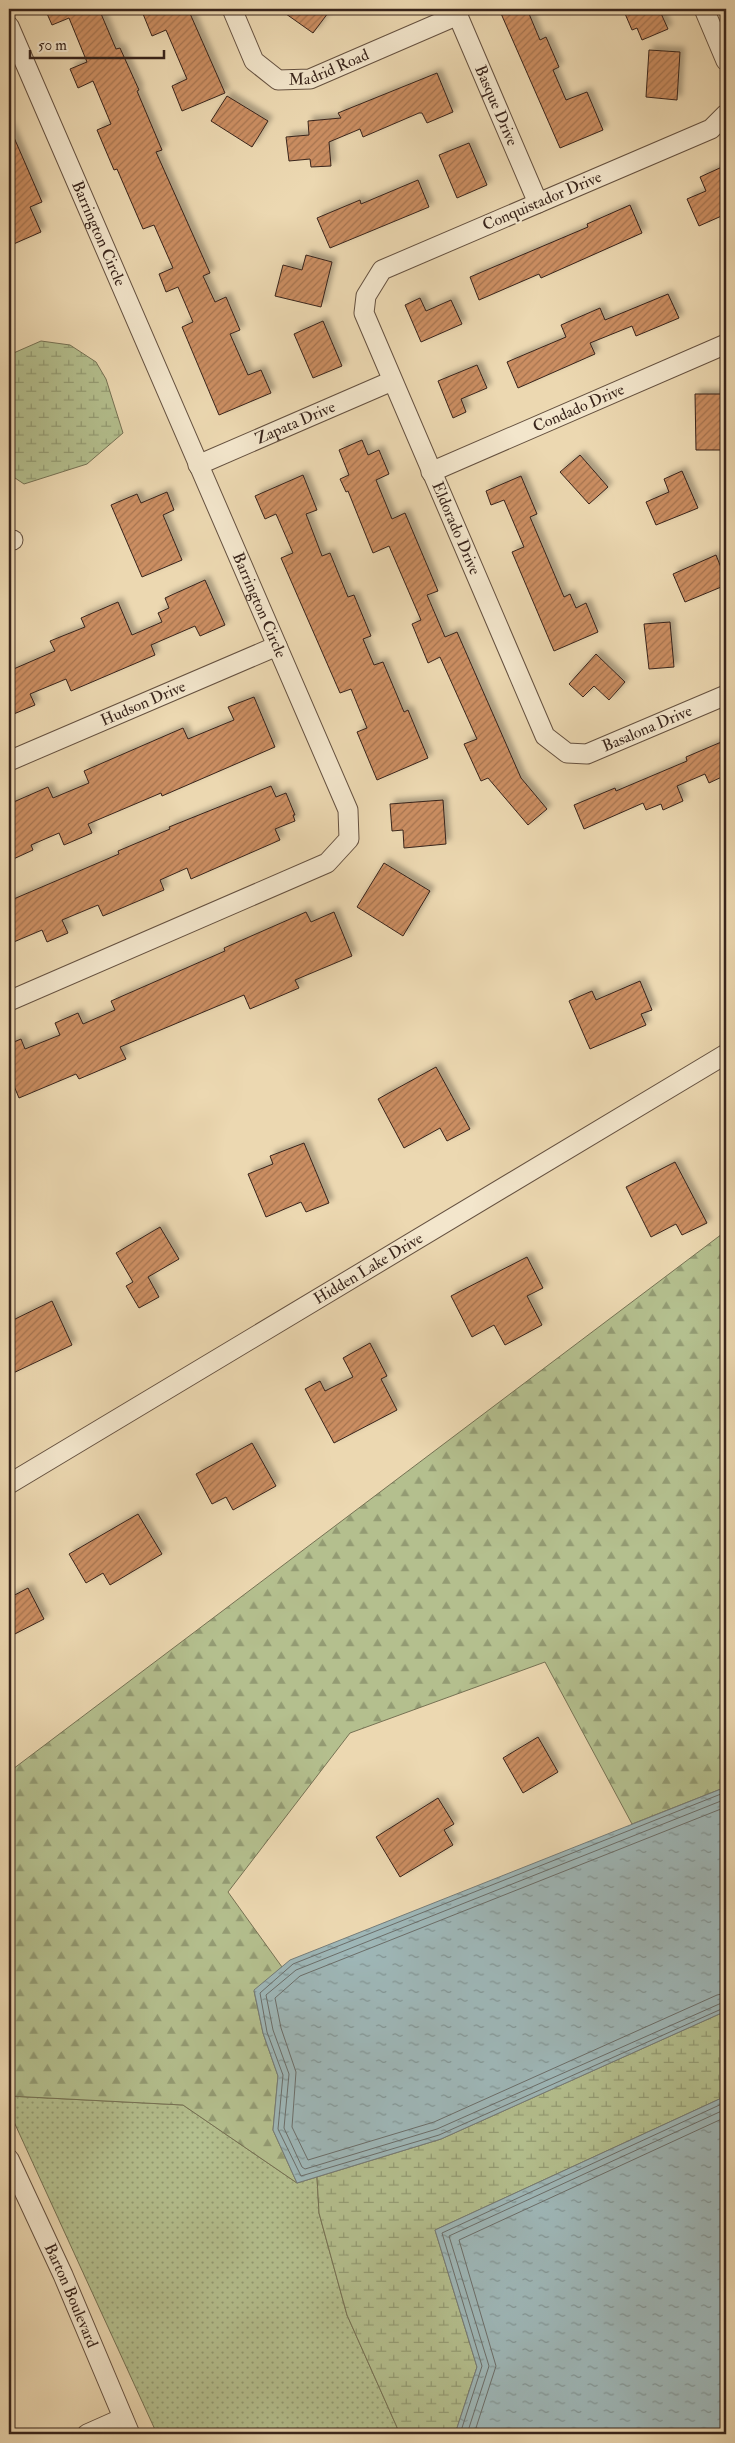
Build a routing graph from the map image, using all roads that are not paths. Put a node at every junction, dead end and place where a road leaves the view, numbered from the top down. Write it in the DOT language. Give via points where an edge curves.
graph roads {
  1 [pos="232,9"];
  2 [pos="704,9"];
  3 [pos="457,12"];
  4 [pos="9,26"];
  5 [pos="726,61"];
  6 [pos="726,114"];
  7 [pos="538,203"];
  8 [pos="366,296"];
  9 [pos="726,344"];
  10 [pos="392,381"];
  11 [pos="198,466"];
  12 [pos="431,472"];
  13 [pos="277,646"];
  14 [pos="726,694"];
  15 [pos="566,752"];
  16 [pos="9,761"];
  17 [pos="9,1001"];
  18 [pos="726,1054"];
  19 [pos="9,1484"];
  20 [pos="9,2159"];
  21 [pos="126,2426"];
  22 [pos="87,2434"];
  1 -- 3 [label="street, Madrid Road" via="254,61 278,80 310,79"];
  2 -- 5 [label="street"];
  3 -- 7 [label="street, Basque Drive"];
  4 -- 11 [label="street, Barrington Circle"];
  6 -- 7 [label="street, Conquistador Drive" via="711,129"];
  7 -- 8 [label="street, Conquistador Drive" via="382,270"];
  8 -- 10 [label="street, Eldorado Drive" via="364,313"];
  9 -- 12 [label="street, Condado Drive"];
  10 -- 11 [label="street, Zapata Drive"];
  10 -- 12 [label="street, Eldorado Drive"];
  11 -- 13 [label="street, Barrington Circle"];
  12 -- 15 [label="street, Eldorado Drive" via="546,736"];
  13 -- 16 [label="street, Hudson Drive"];
  13 -- 17 [label="street, Barrington Circle" via="348,810 349,840 327,863"];
  14 -- 15 [label="street, Basalona Drive" via="587,754"];
  18 -- 19 [label="street, Hidden Lake Drive"];
  20 -- 21 [label="street, Barton Boulevard" via="64,2275"];
  21 -- 22 [label="street"];
}
